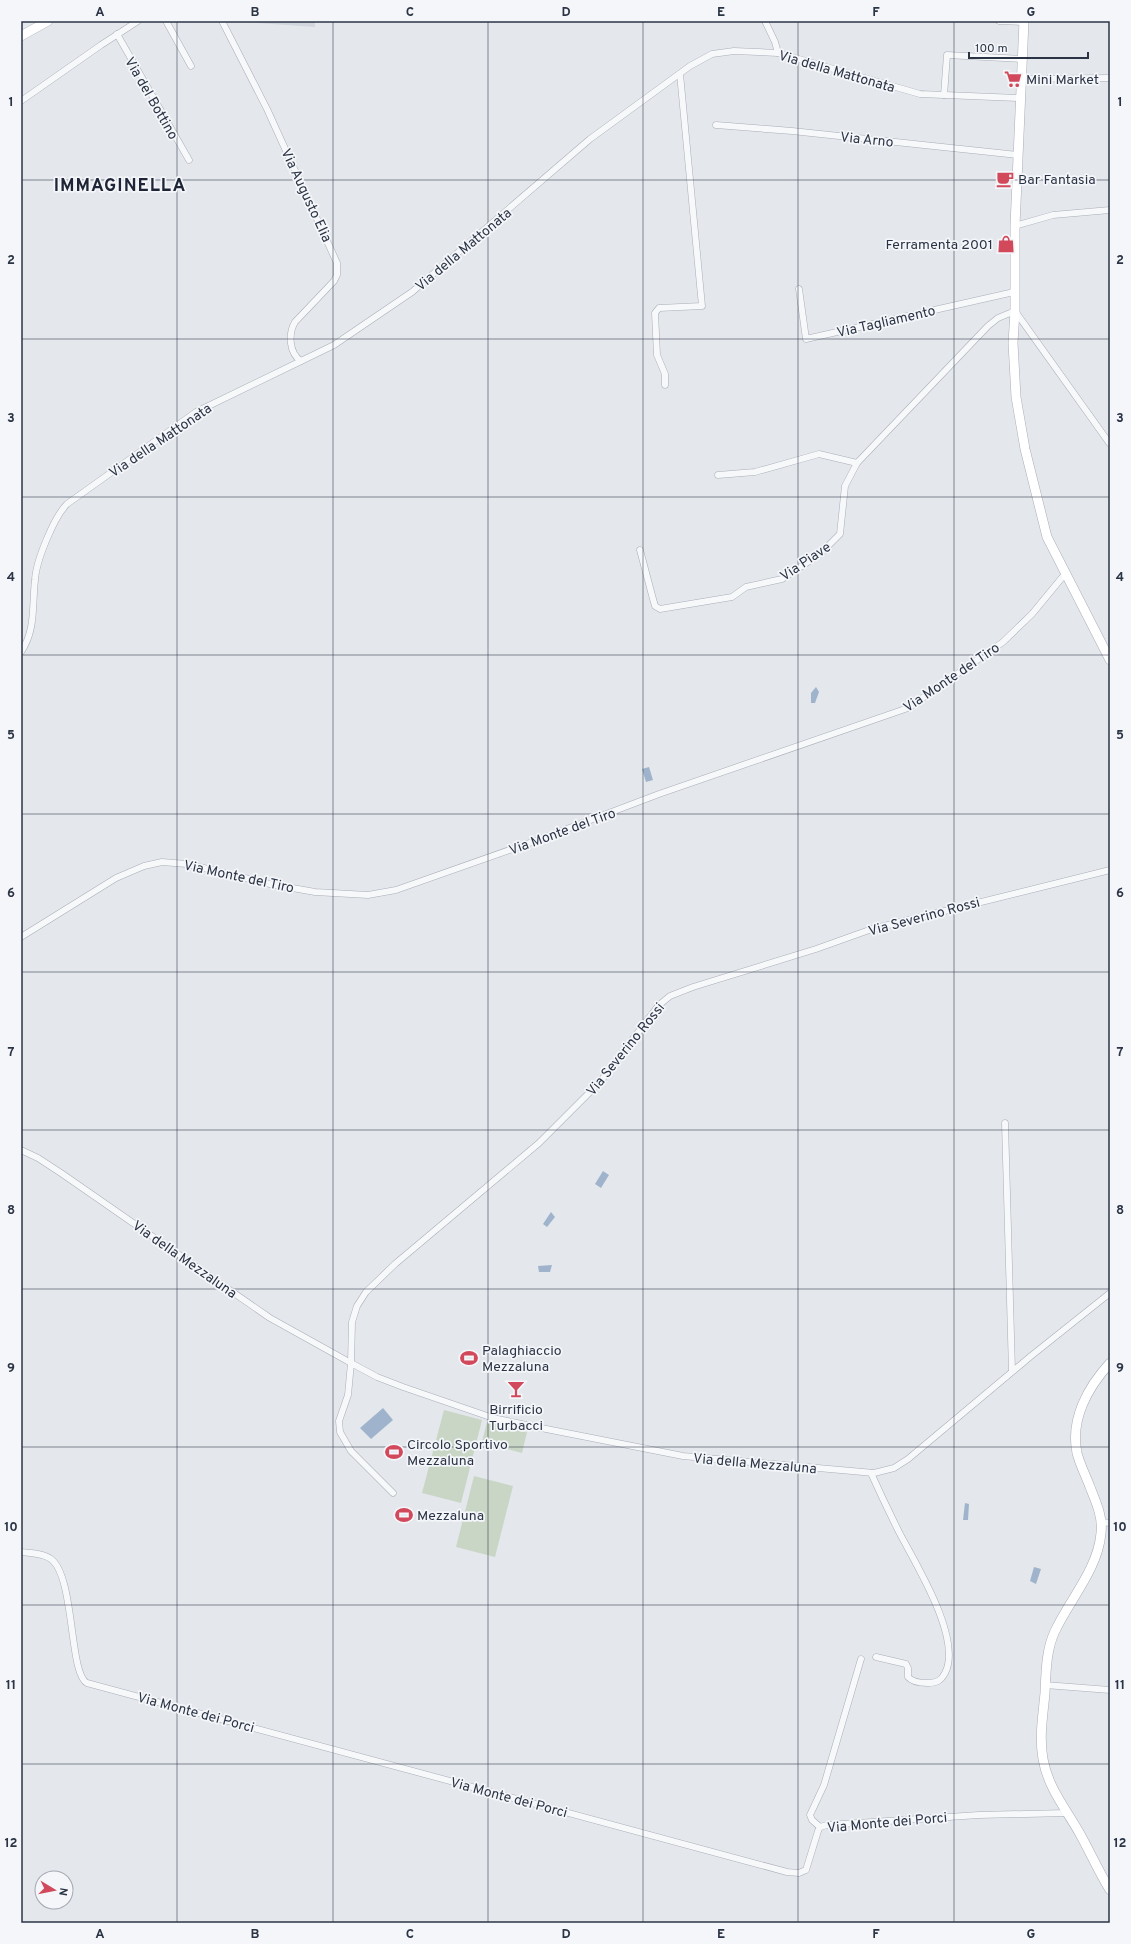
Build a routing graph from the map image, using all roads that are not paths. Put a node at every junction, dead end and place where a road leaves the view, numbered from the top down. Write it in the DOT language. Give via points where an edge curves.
graph roads {
  1 [pos="48,21"];
  2 [pos="138,21"];
  3 [pos="166,21"];
  4 [pos="222,21"];
  5 [pos="765,21"];
  6 [pos="999,21"];
  7 [pos="1024,22"];
  8 [pos="117,34"];
  9 [pos="21,36"];
  10 [pos="778,53"];
  11 [pos="1022,59"];
  12 [pos="191,66"];
  13 [pos="680,74"];
  14 [pos="1110,78"];
  15 [pos="1022,79"];
  16 [pos="944,95"];
  17 [pos="1021,98"];
  18 [pos="21,101"];
  19 [pos="716,125"];
  20 [pos="1018,155"];
  21 [pos="189,160"];
  22 [pos="1110,210"];
  23 [pos="1015,226"];
  24 [pos="799,289"];
  25 [pos="1014,292"];
  26 [pos="1015,311"];
  27 [pos="301,361"];
  28 [pos="665,385"];
  29 [pos="1110,444"];
  30 [pos="857,463"];
  31 [pos="718,475"];
  32 [pos="640,550"];
  33 [pos="1065,574"];
  34 [pos="21,652"];
  35 [pos="1110,660"];
  36 [pos="1110,870"];
  37 [pos="21,937"];
  38 [pos="1005,1123"];
  39 [pos="21,1150"];
  40 [pos="1110,1293"];
  41 [pos="1110,1363"];
  42 [pos="351,1364"];
  43 [pos="1012,1372"];
  44 [pos="871,1474"];
  45 [pos="393,1493"];
  46 [pos="1106,1522"];
  47 [pos="21,1552"];
  48 [pos="876,1657"];
  49 [pos="861,1658"];
  50 [pos="1045,1685"];
  51 [pos="1110,1690"];
  52 [pos="1066,1813"];
  53 [pos="820,1827"];
  54 [pos="1110,1890"];
  1 -- 9 [label="street"];
  2 -- 8 [label="street"];
  3 -- 12 [label="street"];
  4 -- 27 [label="street, Via Augusto Elia" via="270,116 337,263 334,281 295,322 292,329 292,348"];
  5 -- 10 [label="street"];
  6 -- 7 [label="street"];
  7 -- 11 [label="street"];
  8 -- 18 [label="street"];
  8 -- 21 [label="street, Via del Bottino"];
  10 -- 13 [label="street, Via della Mattonata" via="717,53"];
  10 -- 16 [label="street, Via della Mattonata" via="907,91"];
  11 -- 15 [label="street"];
  11 -- 16 [label="street" via="947,55"];
  13 -- 27 [label="street, Via della Mattonata" via="590,139 412,292 334,345"];
  13 -- 28 [label="street" via="702,306 659,308 655,313 657,355 665,374"];
  14 -- 15 [label="street"];
  15 -- 17 [label="street"];
  16 -- 17 [label="street, Via della Mattonata"];
  17 -- 20 [label="street"];
  19 -- 20 [label="street, Via Arno"];
  20 -- 23 [label="street"];
  22 -- 23 [label="street" via="1053,215"];
  23 -- 25 [label="street"];
  24 -- 25 [label="street, Via Tagliamento" via="806,339"];
  25 -- 26 [label="street"];
  26 -- 29 [label="street"];
  26 -- 30 [label="street, Via Piave" via="998,318 988,326"];
  26 -- 33 [label="street" via="1014,372 1020,428 1042,524"];
  27 -- 34 [label="street, Via della Mattonata" via="196,412 65,506 56,519 37,567 32,622"];
  30 -- 31 [label="street" via="819,454 755,472"];
  30 -- 32 [label="street, Via Piave" via="844,486 840,534 820,554 782,579 746,587 732,597 660,609 655,606"];
  33 -- 35 [label="street"];
  33 -- 37 [label="street, Via Monte del Tiro" via="1032,614 1003,642 903,710 659,794 564,831 396,890 359,896 315,892 200,867 162,862 144,866 116,878"];
  36 -- 42 [label="street, Via Severino Rossi" via="881,926 802,954 698,985 668,998 659,1005 595,1088 544,1138 395,1264 366,1292 357,1306 352,1322"];
  38 -- 43 [label="street"];
  39 -- 42 [label="street, Via della Mezzaluna" via="61,1173 270,1318"];
  40 -- 43 [label="street, Via della Mezzaluna"];
  41 -- 46 [label="street" via="1094,1382 1086,1397 1076,1435 1078,1457"];
  42 -- 44 [label="street, Via della Mezzaluna" via="415,1392 526,1426 683,1456"];
  42 -- 45 [label="street" via="340,1432 351,1451"];
  43 -- 44 [label="street, Via della Mezzaluna" via="908,1459 891,1469"];
  44 -- 48 [label="street" via="936,1605 945,1631 947,1669 940,1681 931,1683 911,1680 906,1664"];
  46 -- 50 [label="street" via="1095,1560 1053,1636"];
  47 -- 53 [label="street, Via Monte dei Porci" via="47,1557 59,1569 80,1675 87,1683 787,1872 799,1873 807,1868"];
  49 -- 53 [label="street" via="824,1785 810,1815"];
  50 -- 51 [label="street"];
  50 -- 52 [label="street" via="1041,1731 1043,1757 1051,1784"];
  52 -- 53 [label="street, Via Monte dei Porci" via="972,1816"];
  52 -- 54 [label="street"];
}
